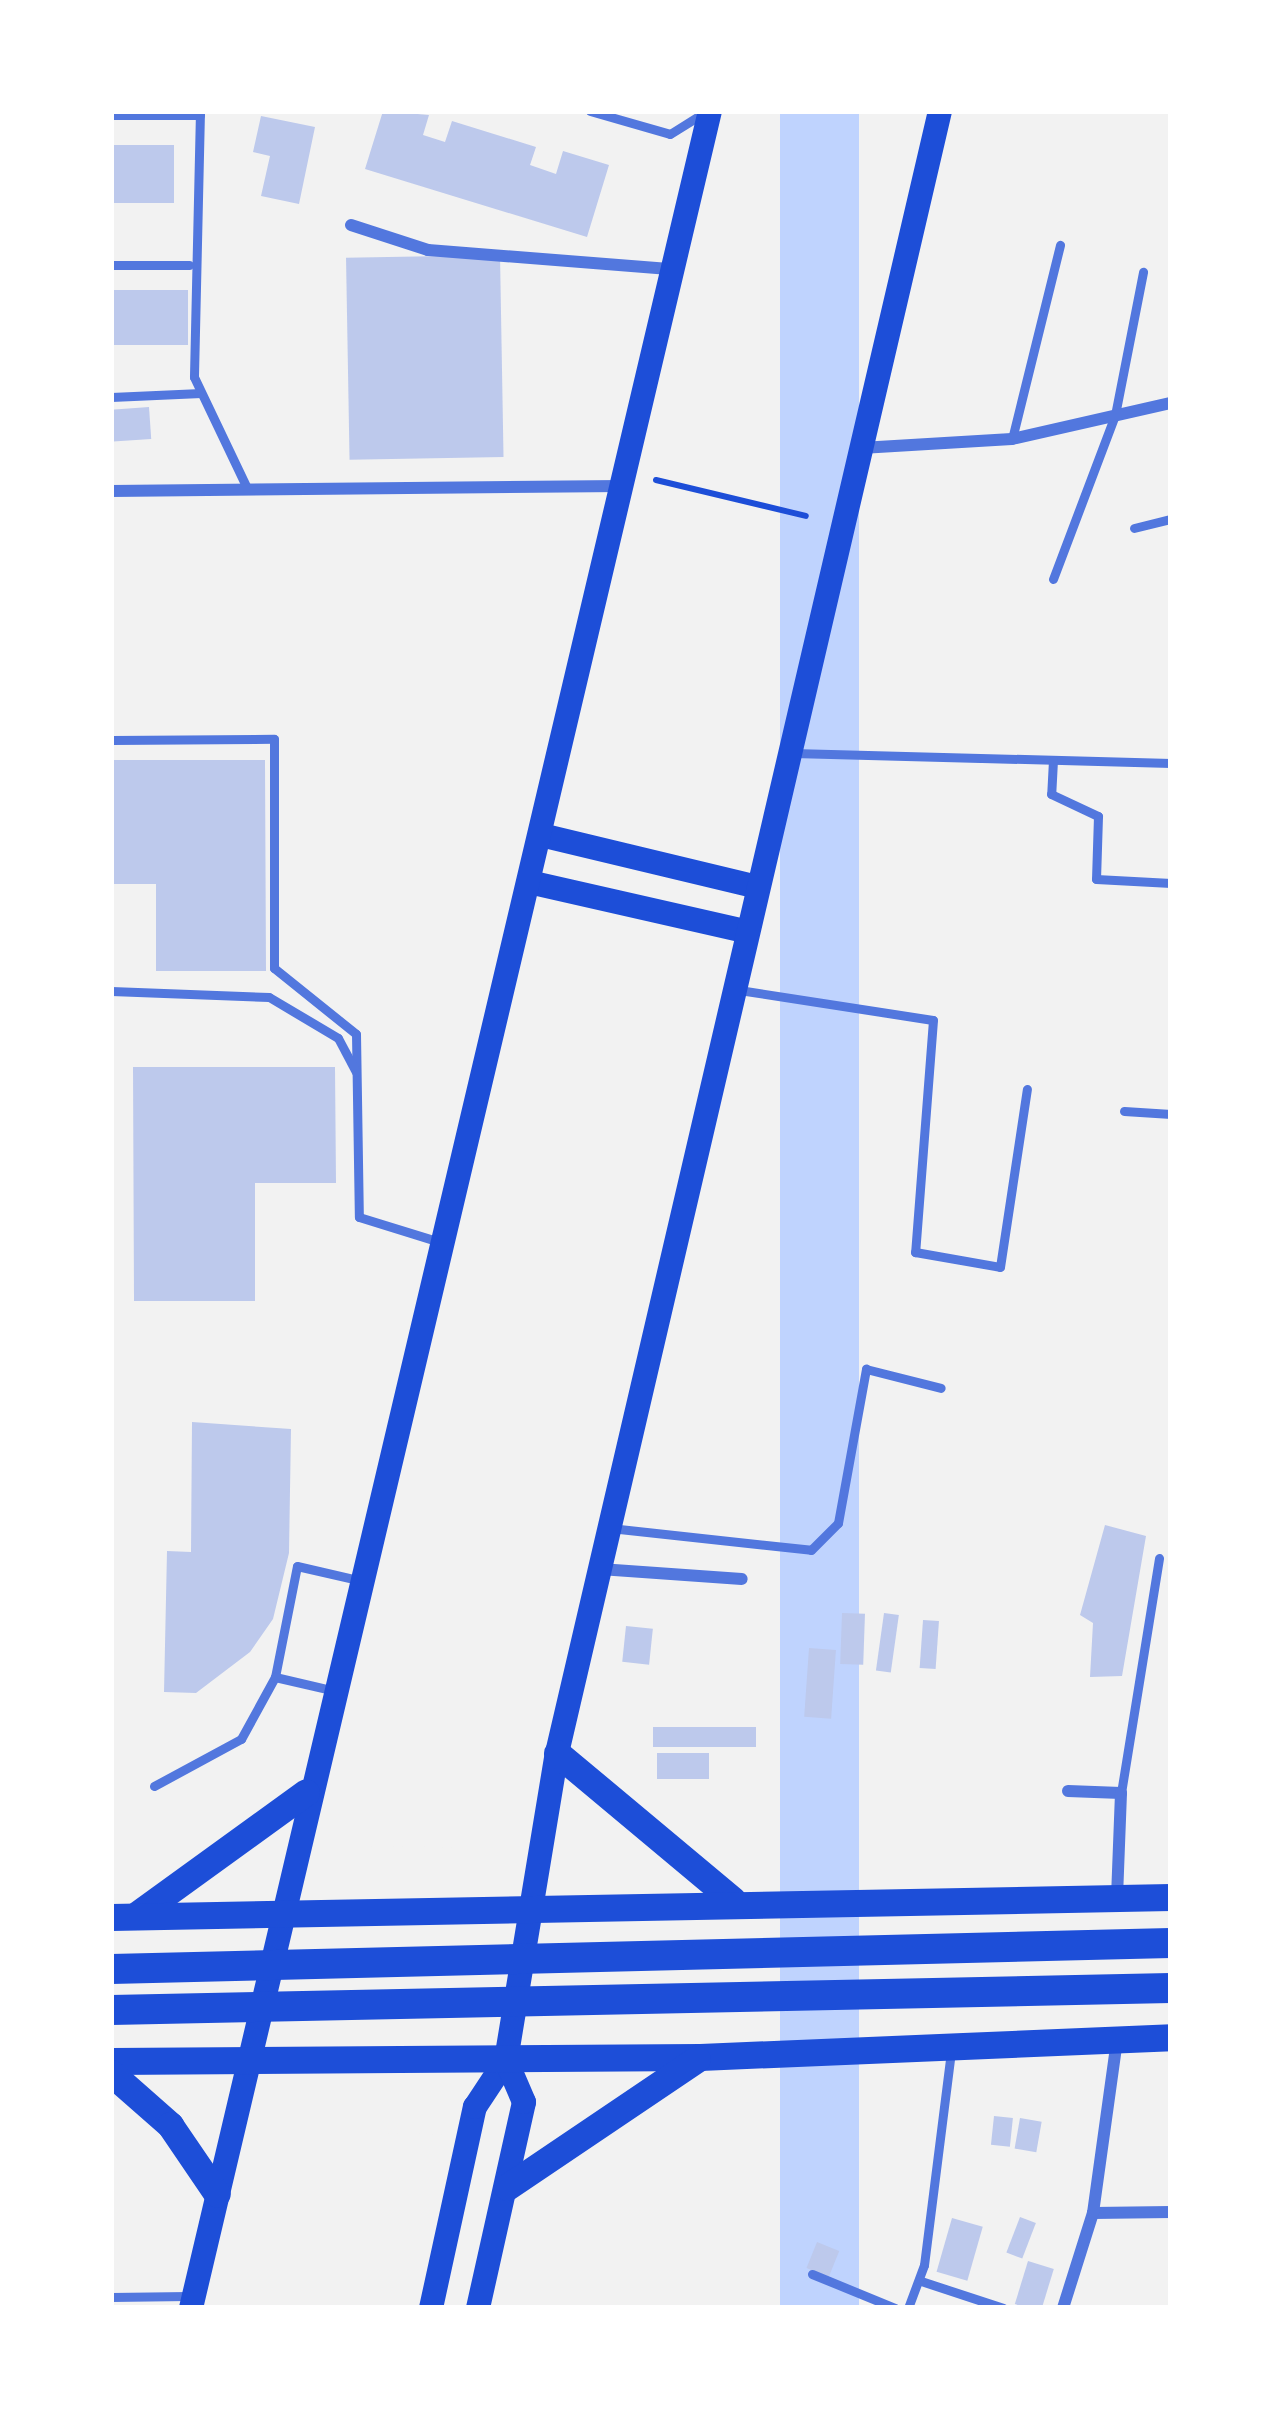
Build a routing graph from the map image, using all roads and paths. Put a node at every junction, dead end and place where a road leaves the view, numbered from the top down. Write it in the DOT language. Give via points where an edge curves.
graph roads {
  1 [pos="590,111"];
  2 [pos="708,111"];
  3 [pos="940,111"];
  4 [pos="200,113"];
  5 [pos="111,115"];
  6 [pos="352,225"];
  7 [pos="1060,245"];
  8 [pos="111,265"];
  9 [pos="189,265"];
  10 [pos="673,269"];
  11 [pos="1143,272"];
  12 [pos="202,393"];
  13 [pos="111,397"];
  14 [pos="1171,403"];
  15 [pos="1114,415"];
  16 [pos="1012,439"];
  17 [pos="860,448"];
  18 [pos="656,480"];
  19 [pos="622,486"];
  20 [pos="247,488"];
  21 [pos="111,491"];
  22 [pos="806,516"];
  23 [pos="1171,519"];
  24 [pos="1134,528"];
  25 [pos="1053,579"];
  26 [pos="111,740"];
  27 [pos="786,753"];
  28 [pos="1053,760"];
  29 [pos="1171,763"];
  30 [pos="542,835"];
  31 [pos="529,882"];
  32 [pos="1171,883"];
  33 [pos="754,886"];
  34 [pos="744,931"];
  35 [pos="274,968"];
  36 [pos="733,990"];
  37 [pos="111,991"];
  38 [pos="272,998"];
  39 [pos="359,1077"];
  40 [pos="1027,1088"];
  41 [pos="1124,1111"];
  42 [pos="1171,1114"];
  43 [pos="440,1242"];
  44 [pos="940,1388"];
  45 [pos="608,1527"];
  46 [pos="1159,1558"];
  47 [pos="598,1569"];
  48 [pos="742,1579"];
  49 [pos="358,1580"];
  50 [pos="275,1677"];
  51 [pos="331,1690"];
  52 [pos="557,1753"];
  53 [pos="154,1786"];
  54 [pos="1067,1791"];
  55 [pos="306,1792"];
  56 [pos="1120,1792"];
  57 [pos="1171,1897"];
  58 [pos="1117,1898"];
  59 [pos="733,1900"];
  60 [pos="530,1905"];
  61 [pos="280,1912"];
  62 [pos="123,1916"];
  63 [pos="1171,1943"];
  64 [pos="111,1969"];
  65 [pos="1171,1988"];
  66 [pos="111,2010"];
  67 [pos="1171,2037"];
  68 [pos="1118,2039"];
  69 [pos="951,2046"];
  70 [pos="700,2057"];
  71 [pos="506,2060"];
  72 [pos="111,2061"];
  73 [pos="246,2065"];
  74 [pos="111,2073"];
  75 [pos="506,2187"];
  76 [pos="217,2194"];
  77 [pos="1171,2212"];
  78 [pos="1093,2213"];
  79 [pos="812,2275"];
  80 [pos="921,2281"];
  81 [pos="111,2297"];
  82 [pos="192,2302"];
  83 [pos="431,2308"];
  84 [pos="478,2308"];
  85 [pos="896,2308"];
  86 [pos="908,2308"];
  87 [pos="1003,2308"];
  88 [pos="1063,2308"];
  1 -- 2 [label="lane" via="670,134"];
  2 -- 10 [label="main road"];
  3 -- 17 [label="main road"];
  4 -- 5 [label="lane"];
  4 -- 9 [label="lane"];
  6 -- 10 [label="street" via="428,250"];
  7 -- 16 [label="lane"];
  8 -- 9 [label="lane"];
  9 -- 12 [label="lane"];
  10 -- 19 [label="main road"];
  11 -- 15 [label="lane"];
  12 -- 13 [label="lane"];
  12 -- 20 [label="lane"];
  14 -- 15 [label="street"];
  15 -- 16 [label="street"];
  15 -- 25 [label="lane"];
  16 -- 17 [label="street"];
  17 -- 27 [label="main road"];
  18 -- 22 [label="path"];
  19 -- 20 [label="street"];
  19 -- 30 [label="main road"];
  20 -- 21 [label="street"];
  23 -- 24 [label="lane"];
  26 -- 35 [label="lane" via="274,739"];
  27 -- 28 [label="lane"];
  27 -- 33 [label="main road"];
  28 -- 29 [label="lane"];
  28 -- 32 [label="lane" via="1052,794 1098,816 1096,879"];
  30 -- 31 [label="main road"];
  30 -- 33 [label="main road"];
  31 -- 34 [label="main road"];
  31 -- 43 [label="main road"];
  33 -- 34 [label="main road"];
  34 -- 36 [label="main road"];
  35 -- 38 [label="lane"];
  35 -- 39 [label="lane" via="353,1030"];
  36 -- 40 [label="lane" via="933,1020 915,1252 1000,1267"];
  36 -- 45 [label="main road"];
  37 -- 38 [label="lane"];
  38 -- 39 [label="lane" via="338,1038"];
  39 -- 43 [label="lane" via="359,1217"];
  41 -- 42 [label="lane"];
  43 -- 49 [label="main road"];
  44 -- 45 [label="lane" via="866,1369 838,1523 811,1550"];
  45 -- 47 [label="main road"];
  46 -- 56 [label="lane"];
  47 -- 48 [label="street"];
  47 -- 52 [label="main road"];
  49 -- 50 [label="lane" via="297,1566"];
  49 -- 51 [label="main road"];
  50 -- 51 [label="lane"];
  50 -- 53 [label="lane" via="241,1739"];
  51 -- 55 [label="main road"];
  52 -- 59 [label="main road"];
  52 -- 60 [label="main road"];
  54 -- 56 [label="street"];
  55 -- 61 [label="main road"];
  55 -- 62 [label="main road"];
  56 -- 58 [label="street"];
  57 -- 58 [label="main road"];
  58 -- 59 [label="main road"];
  59 -- 60 [label="main road"];
  60 -- 61 [label="main road"];
  60 -- 71 [label="main road"];
  61 -- 62 [label="main road"];
  61 -- 73 [label="main road"];
  63 -- 64 [label="highway"];
  65 -- 66 [label="highway"];
  67 -- 68 [label="main road"];
  68 -- 69 [label="main road"];
  68 -- 78 [label="street"];
  69 -- 70 [label="main road"];
  69 -- 80 [label="lane"];
  70 -- 71 [label="main road"];
  70 -- 75 [label="main road"];
  71 -- 73 [label="main road"];
  71 -- 75 [label="main road" via="524,2102"];
  71 -- 83 [label="main road" via="475,2107"];
  72 -- 73 [label="main road"];
  73 -- 76 [label="main road"];
  74 -- 76 [label="main road" via="170,2125"];
  75 -- 84 [label="main road"];
  76 -- 82 [label="main road"];
  77 -- 78 [label="street"];
  78 -- 88 [label="street"];
  79 -- 85 [label="lane"];
  80 -- 86 [label="lane"];
  80 -- 87 [label="lane"];
  81 -- 82 [label="lane"];
}
